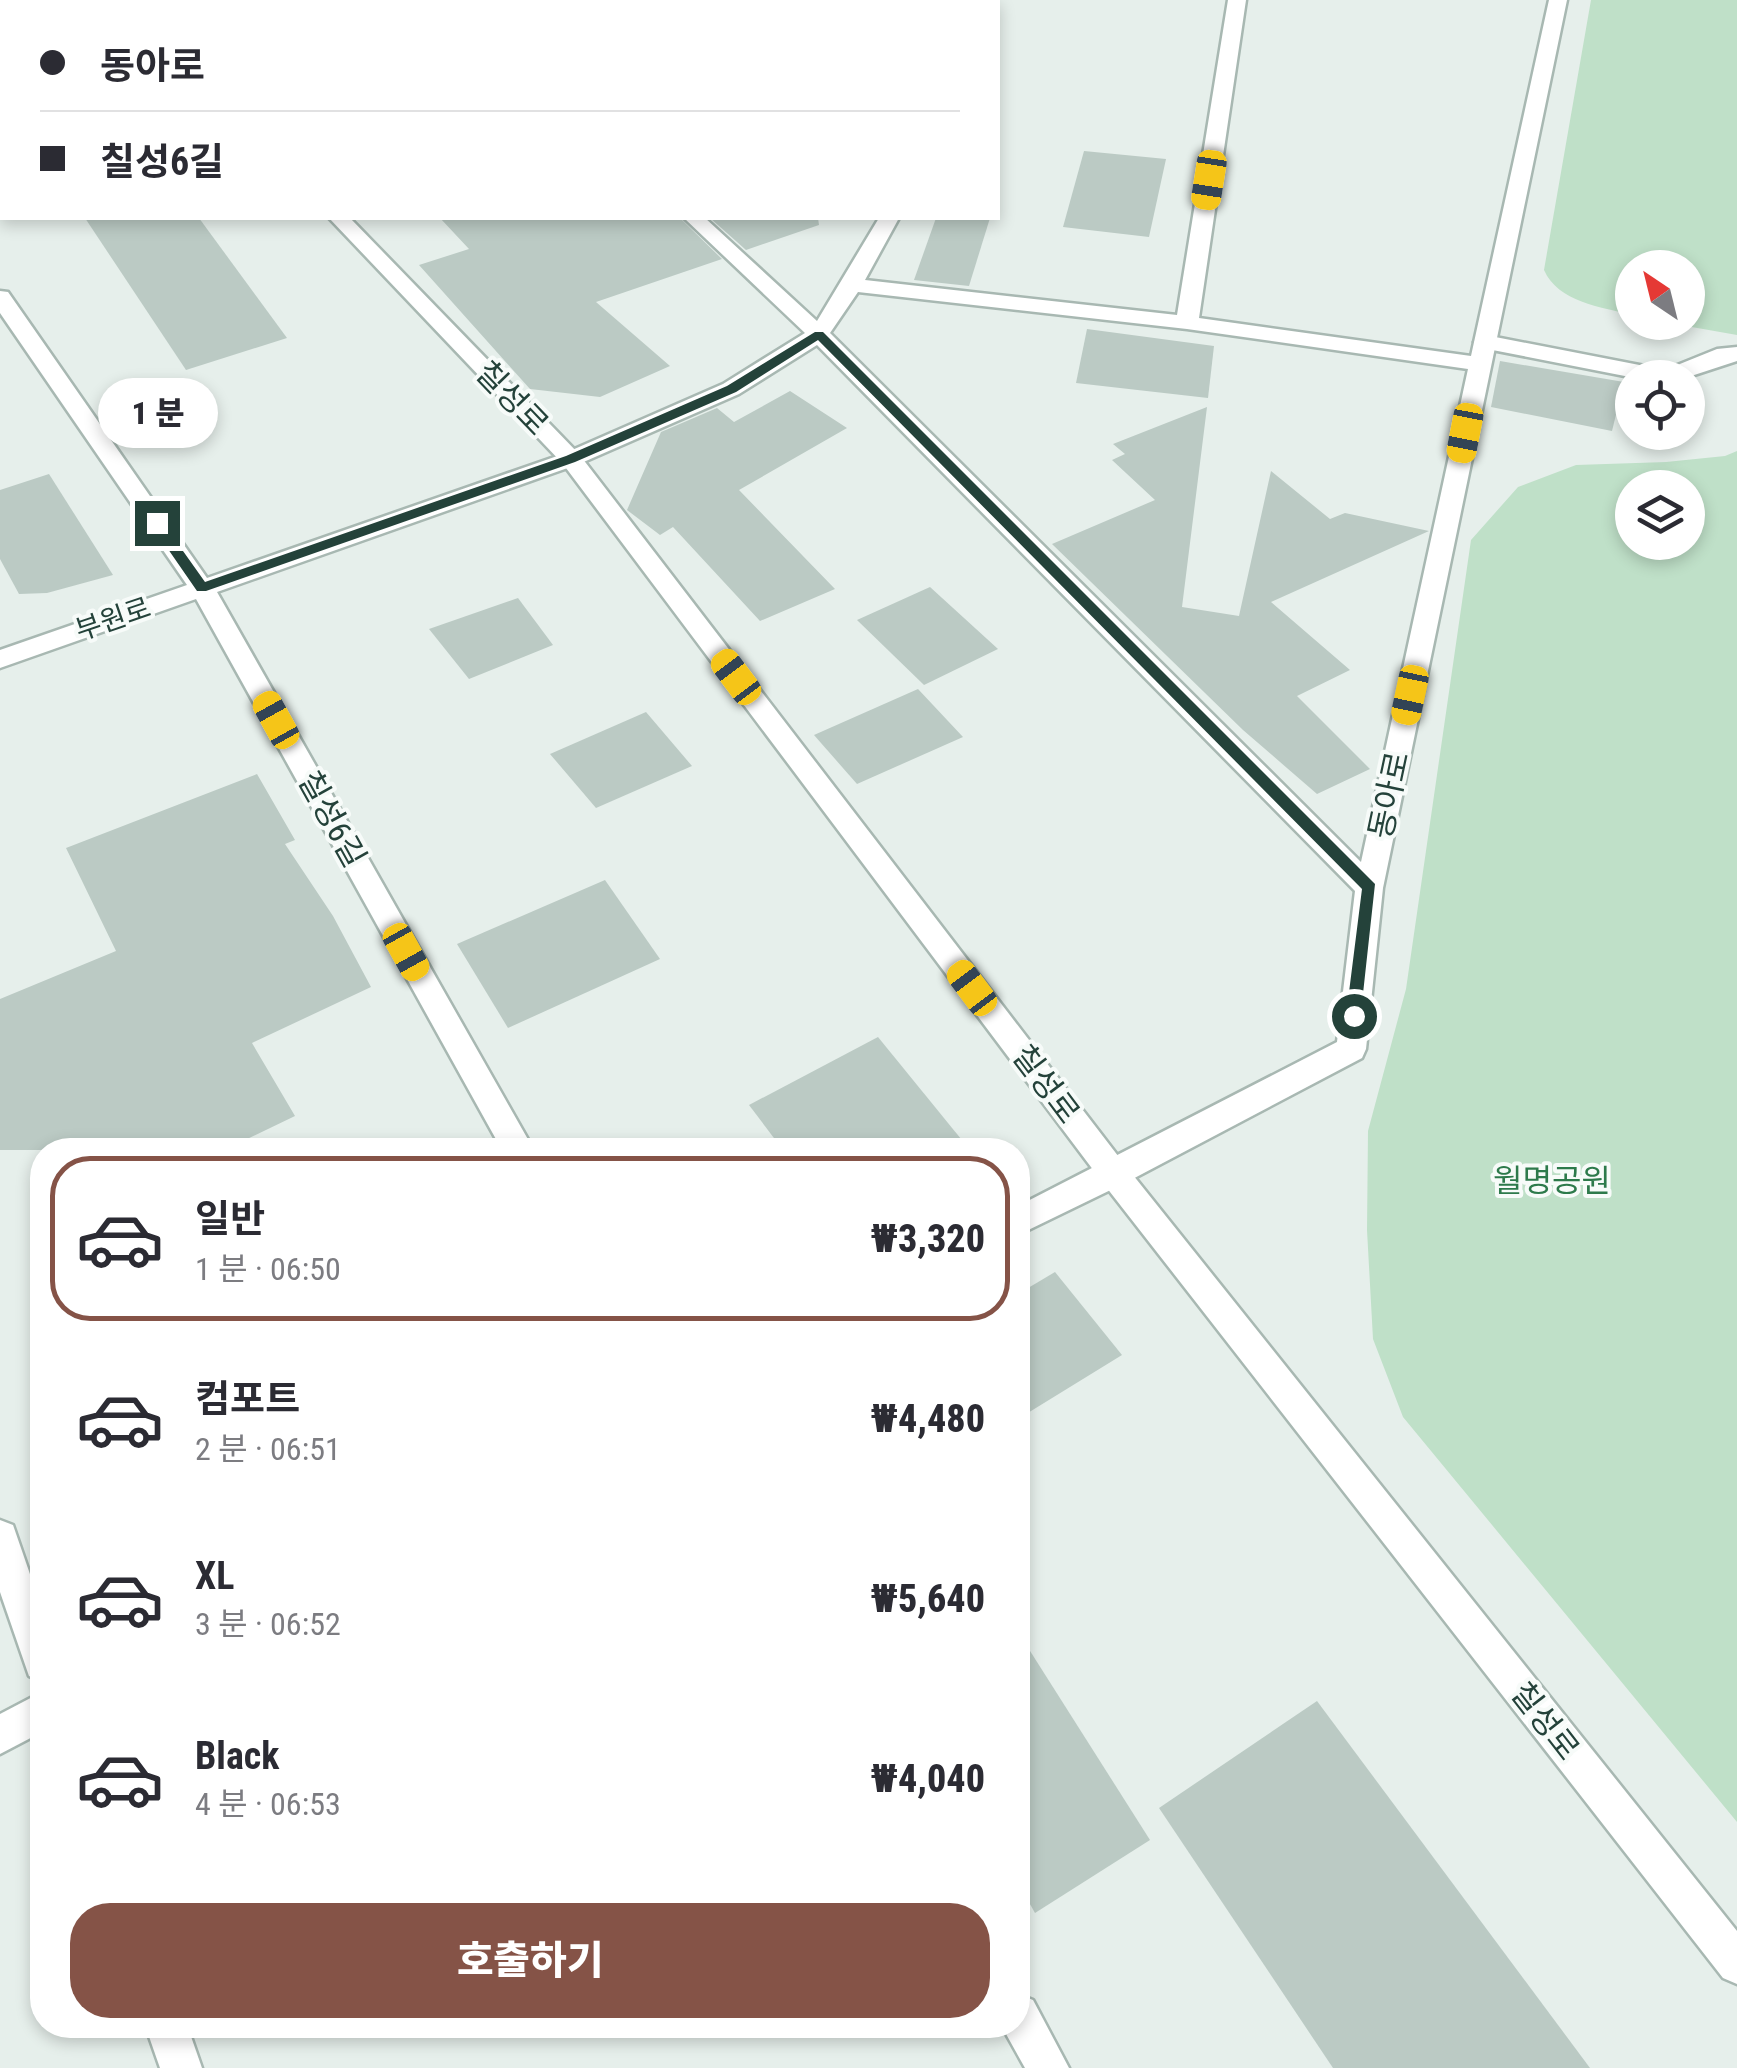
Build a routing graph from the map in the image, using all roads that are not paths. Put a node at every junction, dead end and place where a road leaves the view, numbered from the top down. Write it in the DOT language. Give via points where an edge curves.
graph roads {
  1 [pos="1237,0"];
  2 [pos="1558,0"];
  3 [pos="341,220"];
  4 [pos="696,220"];
  5 [pos="887,220"];
  6 [pos="852,285"];
  7 [pos="0,297"];
  8 [pos="1187,323"];
  9 [pos="819,334"];
  10 [pos="1482,353"];
  11 [pos="1737,354"];
  12 [pos="571,459"];
  13 [pos="202,588"];
  14 [pos="0,658"];
  15 [pos="1370,888"];
  16 [pos="511,1138"];
  17 [pos="1114,1174"];
  18 [pos="1030,1214"];
  19 [pos="0,1538"];
  20 [pos="30,1627"];
  21 [pos="30,1718"];
  22 [pos="0,1735"];
  23 [pos="1737,1964"];
  24 [pos="1030,2036"];
  25 [pos="171,2038"];
  26 [pos="181,2068"];
  27 [pos="1048,2068"];
  1 -- 8 [label="street"];
  2 -- 10 [label="street, 동아로"];
  3 -- 12 [label="street, 칠성로"];
  4 -- 9 [label="street"];
  5 -- 6 [label="street, 부원로"];
  6 -- 8 [label="street"];
  6 -- 9 [label="street, 부원로"];
  7 -- 13 [label="street, 칠성6길"];
  8 -- 10 [label="street"];
  9 -- 12 [label="street, 부원로" via="731,389"];
  9 -- 15 [label="street"];
  10 -- 11 [label="street" via="1667,377"];
  10 -- 15 [label="street, 동아로"];
  12 -- 13 [label="street, 부원로"];
  12 -- 17 [label="street, 칠성로"];
  13 -- 14 [label="street, 부원로"];
  13 -- 16 [label="street, 칠성6길"];
  15 -- 17 [label="street, 동아로" via="1351,1049"];
  17 -- 18 [label="street, 동아로"];
  17 -- 23 [label="street, 칠성로"];
  19 -- 20 [label="street"];
  21 -- 22 [label="street"];
  24 -- 27 [label="street"];
  25 -- 26 [label="street"];
}
